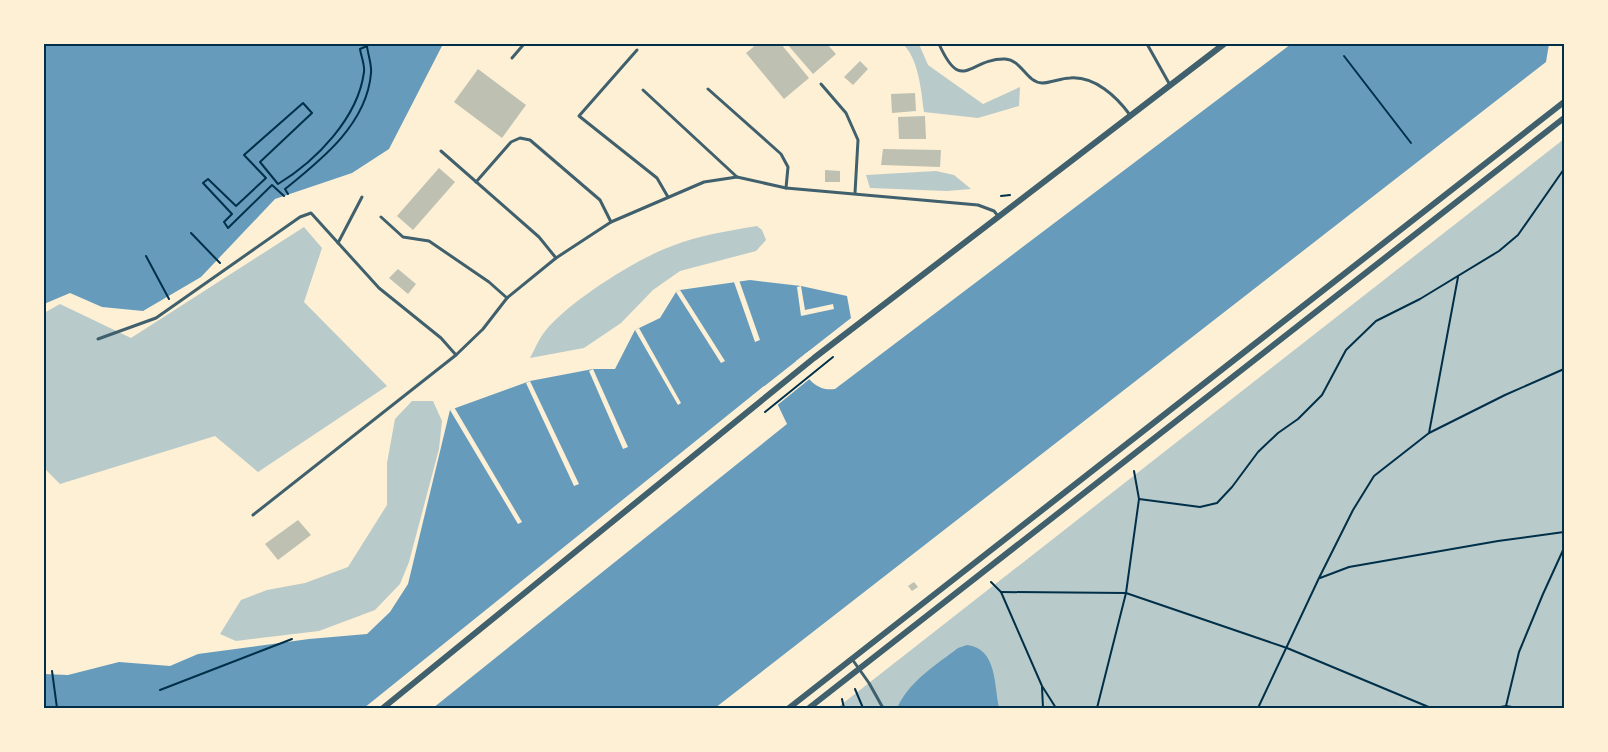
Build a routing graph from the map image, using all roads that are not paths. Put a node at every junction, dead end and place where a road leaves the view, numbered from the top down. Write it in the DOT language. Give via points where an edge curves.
graph roads {
  1 [pos="524,44"];
  2 [pos="939,44"];
  3 [pos="1147,44"];
  4 [pos="1224,44"];
  5 [pos="637,50"];
  6 [pos="512,58"];
  7 [pos="821,84"];
  8 [pos="1170,85"];
  9 [pos="708,89"];
  10 [pos="643,90"];
  11 [pos="1564,102"];
  12 [pos="1130,115"];
  13 [pos="1564,118"];
  14 [pos="441,152"];
  15 [pos="737,177"];
  16 [pos="476,182"];
  17 [pos="786,188"];
  18 [pos="855,193"];
  19 [pos="362,197"];
  20 [pos="668,197"];
  21 [pos="998,216"];
  22 [pos="381,217"];
  23 [pos="611,222"];
  24 [pos="337,244"];
  25 [pos="556,258"];
  26 [pos="507,298"];
  27 [pos="98,339"];
  28 [pos="456,355"];
  29 [pos="253,515"];
  30 [pos="852,659"];
  31 [pos="860,669"];
  32 [pos="383,708"];
  33 [pos="789,708"];
  34 [pos="810,708"];
  35 [pos="883,708"];
  1 -- 6 [label="lane"];
  2 -- 12 [label="lane" via="947,62 966,72 1006,59 1017,62 1042,83 1072,78 1088,80 1114,96"];
  3 -- 8 [label="lane"];
  4 -- 8 [label="street"];
  5 -- 20 [label="lane" via="579,116 657,178"];
  7 -- 18 [label="lane" via="846,113 858,140"];
  8 -- 12 [label="street"];
  9 -- 17 [label="lane" via="781,154 788,168"];
  10 -- 15 [label="lane"];
  11 -- 30 [label="street"];
  12 -- 21 [label="street"];
  13 -- 31 [label="street"];
  14 -- 16 [label="lane"];
  15 -- 17 [label="lane"];
  15 -- 20 [label="lane" via="704,182"];
  16 -- 23 [label="lane" via="511,142 520,138 530,140 600,200"];
  16 -- 25 [label="lane" via="539,237"];
  17 -- 18 [label="lane"];
  18 -- 21 [label="lane" via="978,205"];
  19 -- 24 [label="lane"];
  20 -- 23 [label="lane"];
  21 -- 32 [label="street" via="814,358"];
  22 -- 26 [label="lane" via="403,237 429,241"];
  23 -- 25 [label="lane"];
  24 -- 27 [label="lane" via="311,213 300,217 156,318"];
  24 -- 28 [label="lane" via="379,288"];
  25 -- 26 [label="lane"];
  26 -- 28 [label="lane"];
  28 -- 29 [label="lane"];
  30 -- 31 [label="lane"];
  30 -- 33 [label="street"];
  31 -- 34 [label="street"];
  31 -- 35 [label="lane"];
}
